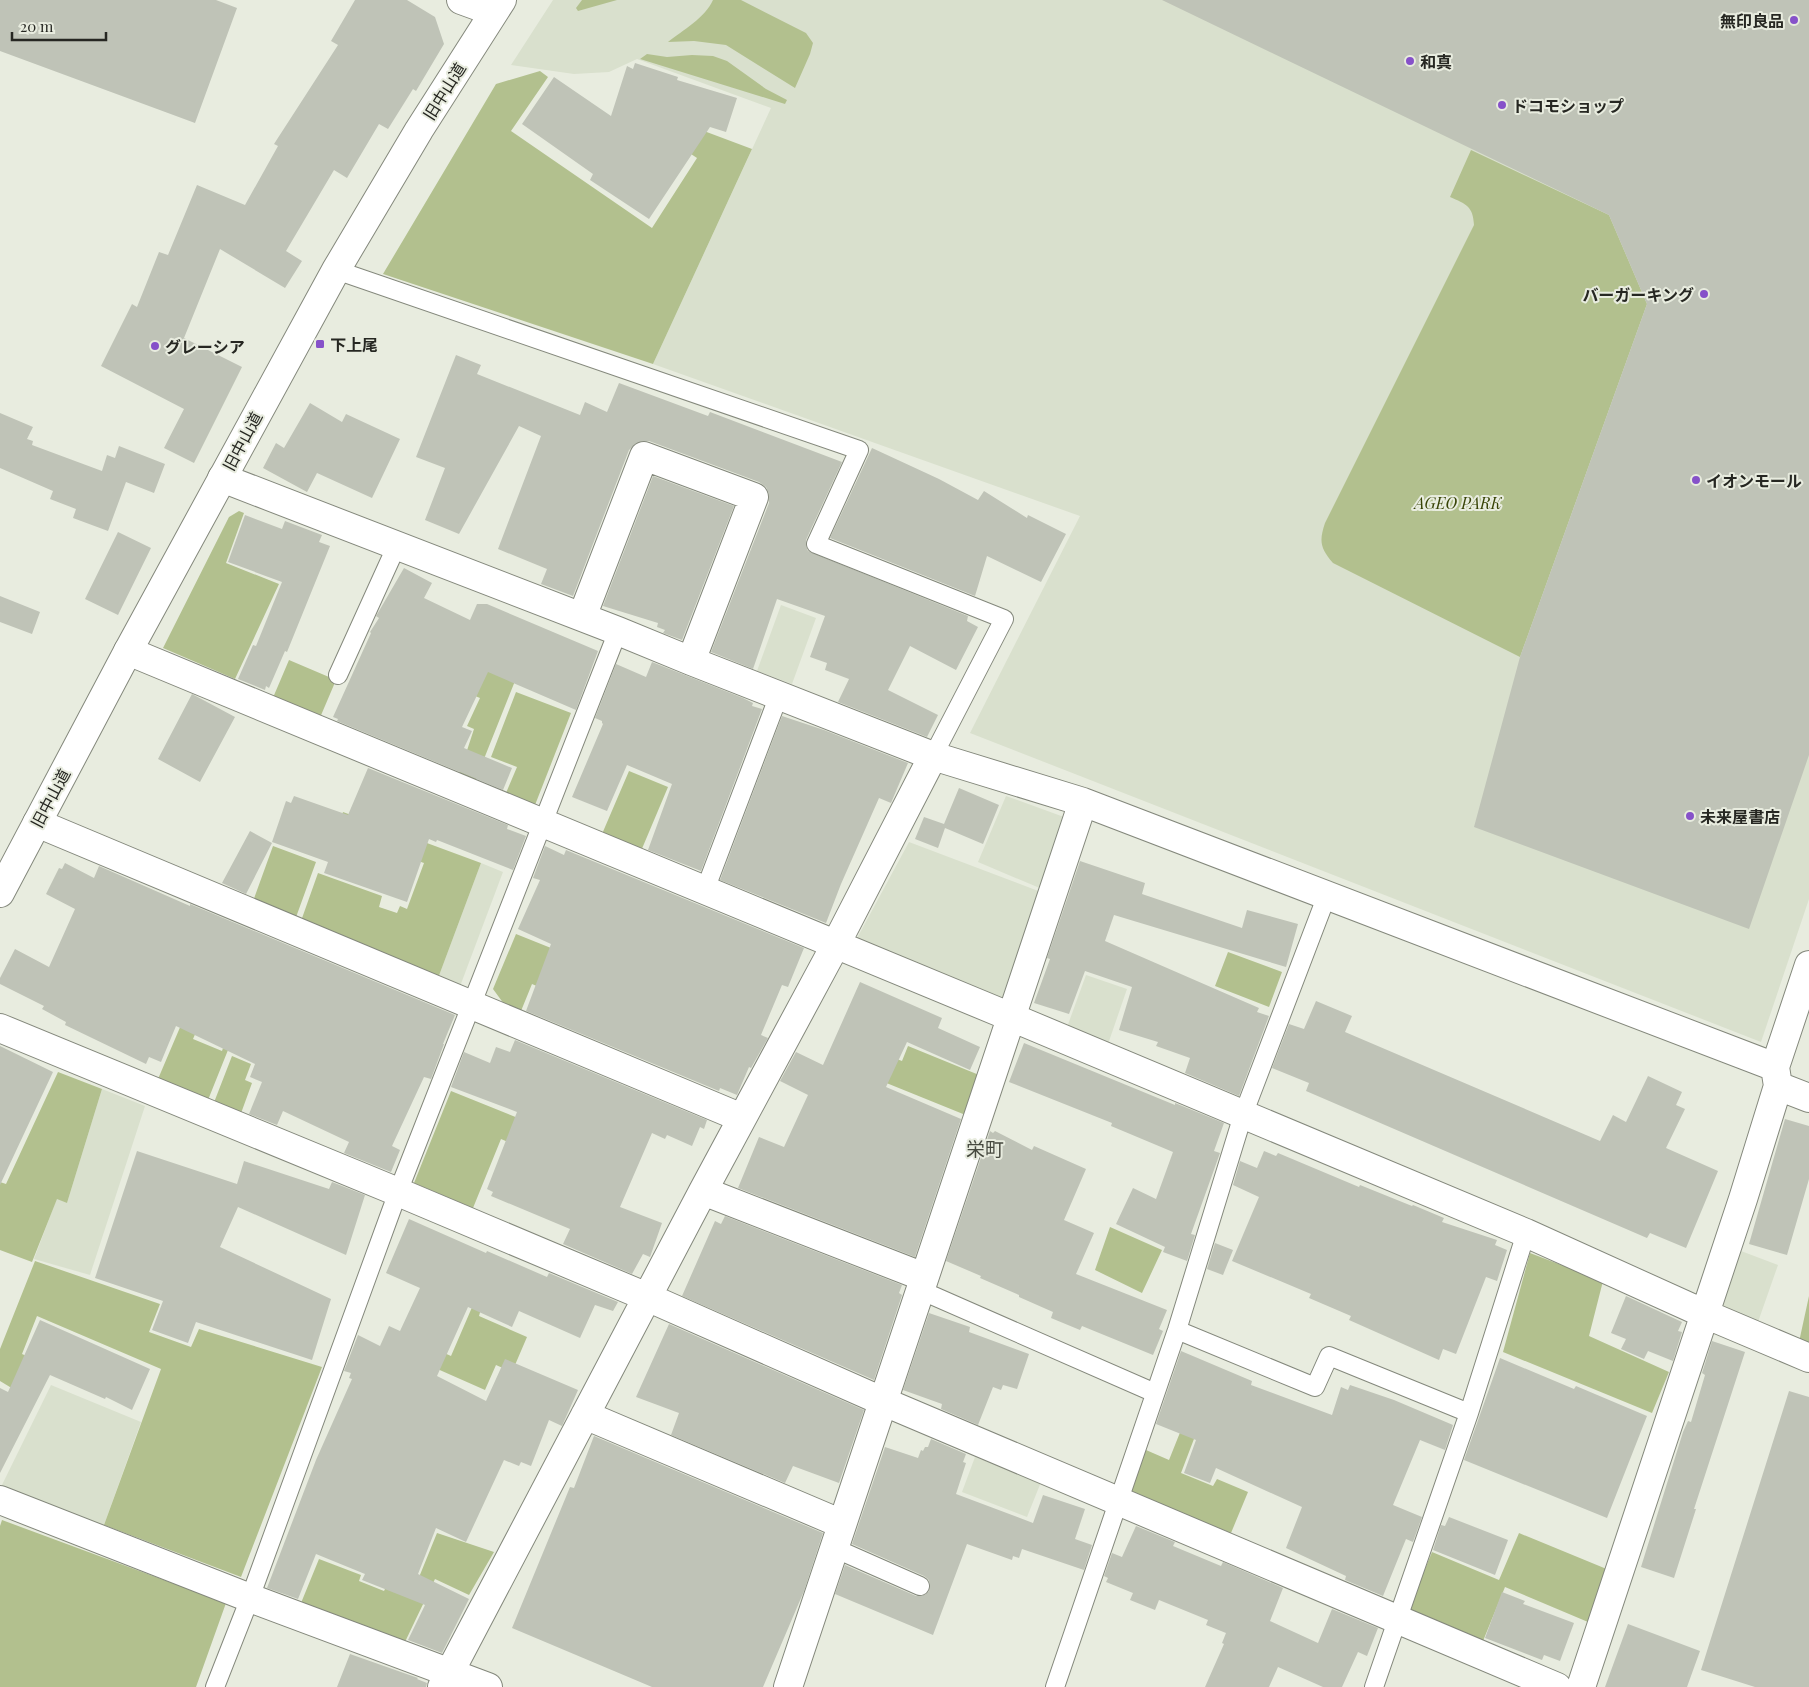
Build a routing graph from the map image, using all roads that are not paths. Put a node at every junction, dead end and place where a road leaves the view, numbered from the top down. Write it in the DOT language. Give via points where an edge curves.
graph roads {
  1 [pos="461,0"];
  2 [pos="498,6"];
  3 [pos="336,270"];
  4 [pos="222,478"];
  5 [pos="396,545"];
  6 [pos="582,617"];
  7 [pos="618,631"];
  8 [pos="128,651"];
  9 [pos="691,661"];
  10 [pos="338,675"];
  11 [pos="779,696"];
  12 [pos="933,756"];
  13 [pos="1082,802"];
  14 [pos="37,823"];
  15 [pos="543,824"];
  16 [pos="705,890"];
  17 [pos="0,892"];
  18 [pos="1327,895"];
  19 [pos="836,944"];
  20 [pos="1809,965"];
  21 [pos="471,1006"];
  22 [pos="1011,1017"];
  23 [pos="0,1028"];
  24 [pos="1776,1077"];
  25 [pos="1809,1098"];
  26 [pos="1243,1115"];
  27 [pos="742,1118"];
  28 [pos="703,1191"];
  29 [pos="398,1192"];
  30 [pos="1526,1233"];
  31 [pos="922,1284"];
  32 [pos="647,1297"];
  33 [pos="1705,1314"];
  34 [pos="1177,1330"];
  35 [pos="1809,1358"];
  36 [pos="1155,1393"];
  37 [pos="882,1401"];
  38 [pos="1469,1414"];
  39 [pos="586,1415"];
  40 [pos="0,1500"];
  41 [pos="1118,1500"];
  42 [pos="838,1536"];
  43 [pos="920,1586"];
  44 [pos="250,1598"];
  45 [pos="1396,1620"];
  46 [pos="446,1680"];
  47 [pos="215,1687"];
  48 [pos="488,1687"];
  49 [pos="788,1687"];
  50 [pos="1055,1687"];
  51 [pos="1374,1687"];
  52 [pos="1557,1687"];
  53 [pos="1581,1687"];
  1 -- 2 [label="street"];
  2 -- 3 [label="street, 旧中山道"];
  3 -- 4 [label="street, 旧中山道"];
  3 -- 12 [label="lane" via="859,450 816,544 1004,619"];
  4 -- 5 [label="street"];
  4 -- 8 [label="street, 旧中山道"];
  5 -- 6 [label="street"];
  5 -- 10 [label="lane"];
  6 -- 7 [label="street"];
  6 -- 9 [label="street" via="644,456 754,497"];
  7 -- 9 [label="street"];
  7 -- 15 [label="lane"];
  8 -- 14 [label="street, 旧中山道"];
  8 -- 15 [label="street"];
  9 -- 11 [label="street"];
  11 -- 12 [label="street"];
  11 -- 16 [label="lane"];
  12 -- 13 [label="street"];
  12 -- 19 [label="street"];
  13 -- 18 [label="street"];
  13 -- 22 [label="street"];
  14 -- 17 [label="street, 旧中山道"];
  14 -- 21 [label="street"];
  15 -- 16 [label="street"];
  15 -- 21 [label="lane"];
  16 -- 19 [label="street"];
  18 -- 24 [label="street"];
  18 -- 26 [label="lane"];
  19 -- 22 [label="street"];
  19 -- 27 [label="street"];
  20 -- 24 [label="street"];
  21 -- 27 [label="street"];
  21 -- 29 [label="lane"];
  22 -- 26 [label="street"];
  22 -- 31 [label="street"];
  23 -- 29 [label="street"];
  24 -- 25 [label="street"];
  24 -- 33 [label="street" via="1743,1199"];
  26 -- 30 [label="street"];
  26 -- 34 [label="lane"];
  27 -- 28 [label="street"];
  28 -- 31 [label="street"];
  28 -- 32 [label="street"];
  29 -- 32 [label="street"];
  29 -- 44 [label="lane"];
  30 -- 33 [label="street"];
  30 -- 38 [label="lane"];
  31 -- 36 [label="lane"];
  31 -- 37 [label="street"];
  32 -- 37 [label="street"];
  32 -- 39 [label="street"];
  33 -- 35 [label="street"];
  33 -- 53 [label="street"];
  34 -- 36 [label="lane"];
  34 -- 38 [label="lane" via="1315,1387 1329,1356"];
  36 -- 41 [label="lane"];
  37 -- 41 [label="street"];
  37 -- 42 [label="street"];
  38 -- 45 [label="lane"];
  39 -- 42 [label="street"];
  39 -- 46 [label="street"];
  40 -- 44 [label="street"];
  41 -- 45 [label="street"];
  41 -- 50 [label="lane"];
  42 -- 43 [label="lane"];
  42 -- 49 [label="street"];
  44 -- 46 [label="street"];
  44 -- 47 [label="lane"];
  45 -- 51 [label="lane"];
  45 -- 52 [label="street"];
  46 -- 48 [label="street"];
}
